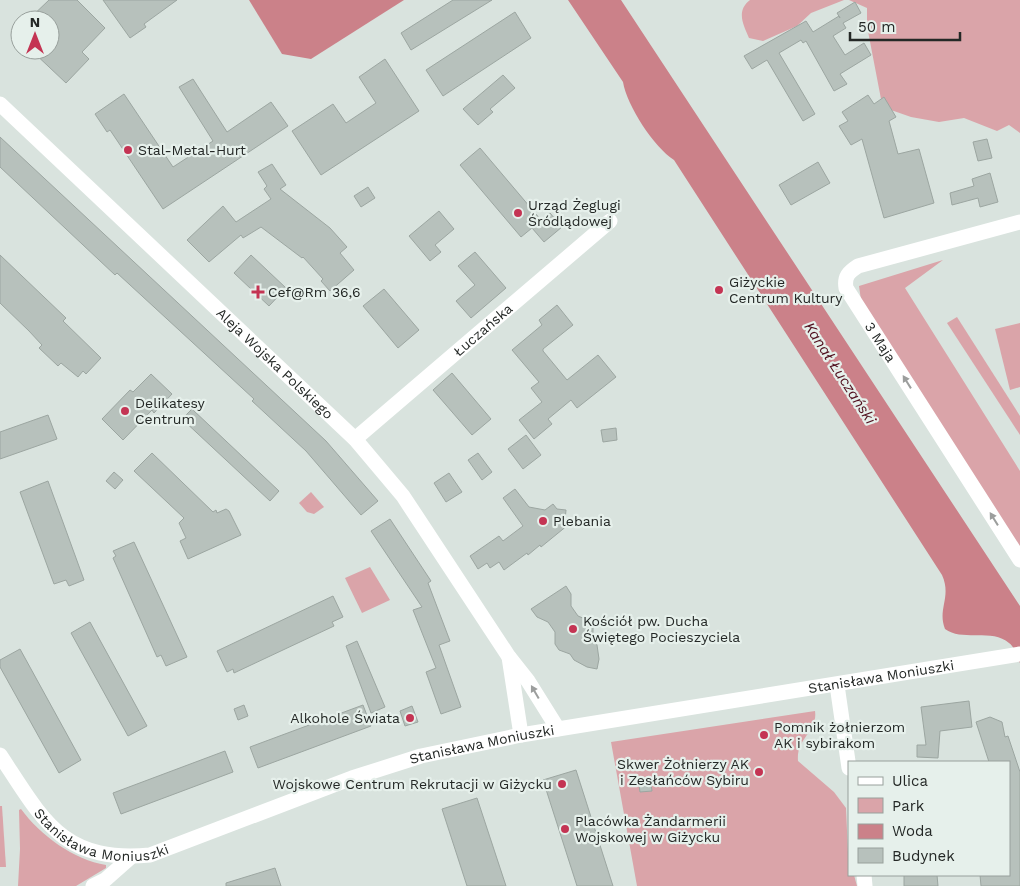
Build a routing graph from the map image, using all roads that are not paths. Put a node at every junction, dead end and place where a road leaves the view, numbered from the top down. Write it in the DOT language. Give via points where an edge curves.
graph roads {
  1 [pos="0,104"];
  2 [pos="610,221"];
  3 [pos="1020,222"];
  4 [pos="355,439"];
  5 [pos="1020,560"];
  6 [pos="1020,654"];
  7 [pos="509,656"];
  8 [pos="837,684"];
  9 [pos="558,729"];
  10 [pos="521,735"];
  11 [pos="0,755"];
  12 [pos="848,761"];
  13 [pos="131,857"];
  14 [pos="93,886"];
  1 -- 4 [label="street, Aleja Wojska Polskiego"];
  2 -- 4 [label="street, Łuczańska"];
  5 -- 3 [label="street, 3 Maja, one-way" via="846,288 846,276 858,266"];
  4 -- 7 [label="street, Aleja Wojska Polskiego" via="403,496"];
  6 -- 8 [label="street, Stanisława Moniuszki"];
  9 -- 7 [label="street, Aleja Wojska Polskiego, one-way"];
  7 -- 10 [label="street, Aleja Wojska Polskiego"];
  8 -- 9 [label="street, Stanisława Moniuszki"];
  8 -- 12 [label="street"];
  9 -- 10 [label="street, Stanisława Moniuszki"];
  10 -- 13 [label="street, Stanisława Moniuszki" via="388,765 150,855"];
  11 -- 13 [label="street, Stanisława Moniuszki" via="27,798 55,830 83,849"];
  13 -- 14 [label="street" via="105,880"];
}
